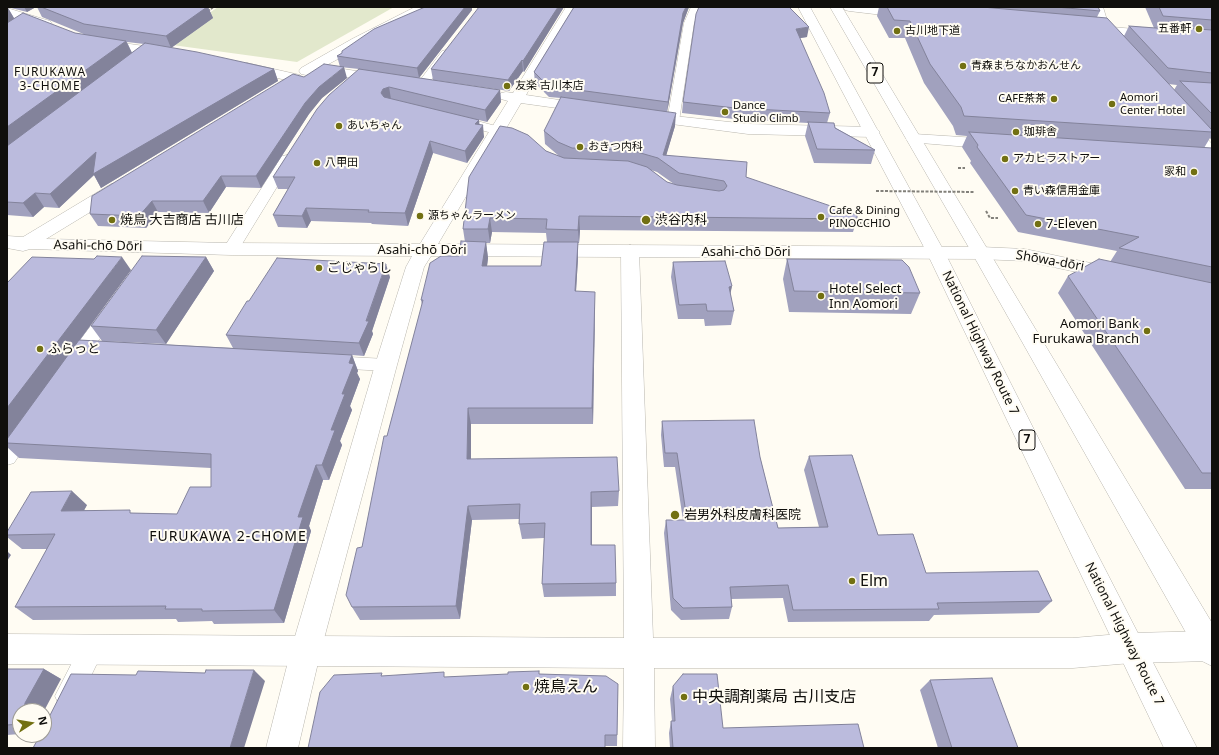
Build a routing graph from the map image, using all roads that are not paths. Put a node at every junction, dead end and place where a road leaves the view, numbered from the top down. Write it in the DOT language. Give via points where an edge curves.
graph roads {
  1 [pos="424,7"];
  2 [pos="572,7"];
  3 [pos="696,7"];
  4 [pos="804,7"];
  5 [pos="836,7"];
  6 [pos="849,7"];
  7 [pos="1097,7"];
  8 [pos="865,8"];
  9 [pos="41,11"];
  10 [pos="7,12"];
  11 [pos="918,15"];
  12 [pos="28,18"];
  13 [pos="16,27"];
  14 [pos="60,29"];
  15 [pos="1081,29"];
  16 [pos="1104,31"];
  17 [pos="1212,40"];
  18 [pos="87,41"];
  19 [pos="455,42"];
  20 [pos="147,50"];
  21 [pos="176,54"];
  22 [pos="1124,54"];
  23 [pos="134,60"];
  24 [pos="233,64"];
  25 [pos="313,68"];
  26 [pos="359,76"];
  27 [pos="295,78"];
  28 [pos="422,85"];
  29 [pos="346,87"];
  30 [pos="438,87"];
  31 [pos="275,90"];
  32 [pos="492,94"];
  33 [pos="518,98"];
  34 [pos="602,110"];
  35 [pos="1174,110"];
  36 [pos="633,115"];
  37 [pos="445,117"];
  38 [pos="673,121"];
  39 [pos="498,130"];
  40 [pos="872,132"];
  41 [pos="914,139"];
  42 [pos="528,141"];
  43 [pos="1010,145"];
  44 [pos="294,147"];
  45 [pos="1207,157"];
  46 [pos="132,179"];
  47 [pos="7,242"];
  48 [pos="26,243"];
  49 [pos="156,247"];
  50 [pos="231,249"];
  51 [pos="425,250"];
  52 [pos="630,251"];
  53 [pos="936,253"];
  54 [pos="981,253"];
  55 [pos="7,255"];
  56 [pos="145,264"];
  57 [pos="1134,278"];
  58 [pos="122,296"];
  59 [pos="311,360"];
  60 [pos="386,365"];
  61 [pos="66,372"];
  62 [pos="34,418"];
  63 [pos="7,457"];
  64 [pos="7,648"];
  65 [pos="1131,648"];
  66 [pos="1211,648"];
  67 [pos="92,649"];
  68 [pos="306,650"];
  69 [pos="638,653"];
  70 [pos="58,714"];
  71 [pos="282,748"];
  72 [pos="639,748"];
  73 [pos="1181,748"];
  1 -- 25 [label="main road"];
  2 -- 33 [label="main road"];
  3 -- 38 [label="lane" via="690,23"];
  4 -- 40 [label="main road, National Highway Route 7 / 7"];
  5 -- 41 [label="main road, 7"];
  6 -- 8 [label="main road"];
  7 -- 16 [label="main road"];
  8 -- 11 [label="main road"];
  9 -- 12 [label="main road"];
  10 -- 12 [label="main road"];
  12 -- 13 [label="main road"];
  12 -- 14 [label="main road"];
  15 -- 16 [label="main road"];
  16 -- 17 [label="main road"];
  16 -- 22 [label="main road"];
  18 -- 20 [label="main road"];
  19 -- 28 [label="lane"];
  20 -- 21 [label="main road"];
  20 -- 23 [label="main road"];
  24 -- 27 [label="main road"];
  25 -- 26 [label="main road"];
  25 -- 27 [label="main road"];
  26 -- 28 [label="main road"];
  26 -- 29 [label="lane"];
  27 -- 31 [label="main road"];
  28 -- 30 [label="main road"];
  32 -- 33 [label="main road"];
  33 -- 34 [label="main road"];
  33 -- 39 [label="main road"];
  35 -- 45 [label="main road"];
  36 -- 38 [label="main road"];
  37 -- 39 [label="lane"];
  38 -- 40 [label="main road" via="748,129"];
  39 -- 42 [label="lane"];
  39 -- 51 [label="main road"];
  40 -- 53 [label="main road, National Highway Route 7 / 7"];
  41 -- 43 [label="main road"];
  41 -- 54 [label="main road, 7"];
  44 -- 50 [label="lane"];
  46 -- 48 [label="main road"];
  47 -- 48 [label="main road, Asahi-chō Dōri"];
  48 -- 49 [label="main road, Asahi-chō Dōri"];
  48 -- 55 [label="main road"];
  49 -- 50 [label="main road, Asahi-chō Dōri"];
  49 -- 56 [label="lane"];
  50 -- 51 [label="main road, Asahi-chō Dōri"];
  51 -- 52 [label="main road, Asahi-chō Dōri"];
  51 -- 60 [label="main road" via="411,279"];
  52 -- 53 [label="main road, Asahi-chō Dōri"];
  52 -- 69 [label="main road"];
  53 -- 54 [label="main road, Asahi-chō Dōri"];
  53 -- 65 [label="main road, National Highway Route 7 / 7"];
  54 -- 57 [label="main road, Shōwa-dōri" via="1025,255"];
  54 -- 66 [label="main road, 7"];
  58 -- 61 [label="lane" via="92,347"];
  59 -- 60 [label="lane"];
  60 -- 68 [label="main road"];
  62 -- 63 [label="lane"];
  64 -- 67 [label="main road"];
  65 -- 66 [label="main road"];
  65 -- 69 [label="main road" via="1073,652"];
  65 -- 73 [label="main road, National Highway Route 7 / 7"];
  67 -- 68 [label="main road"];
  67 -- 70 [label="lane"];
  68 -- 69 [label="main road"];
  68 -- 71 [label="main road"];
  69 -- 72 [label="main road"];
}
